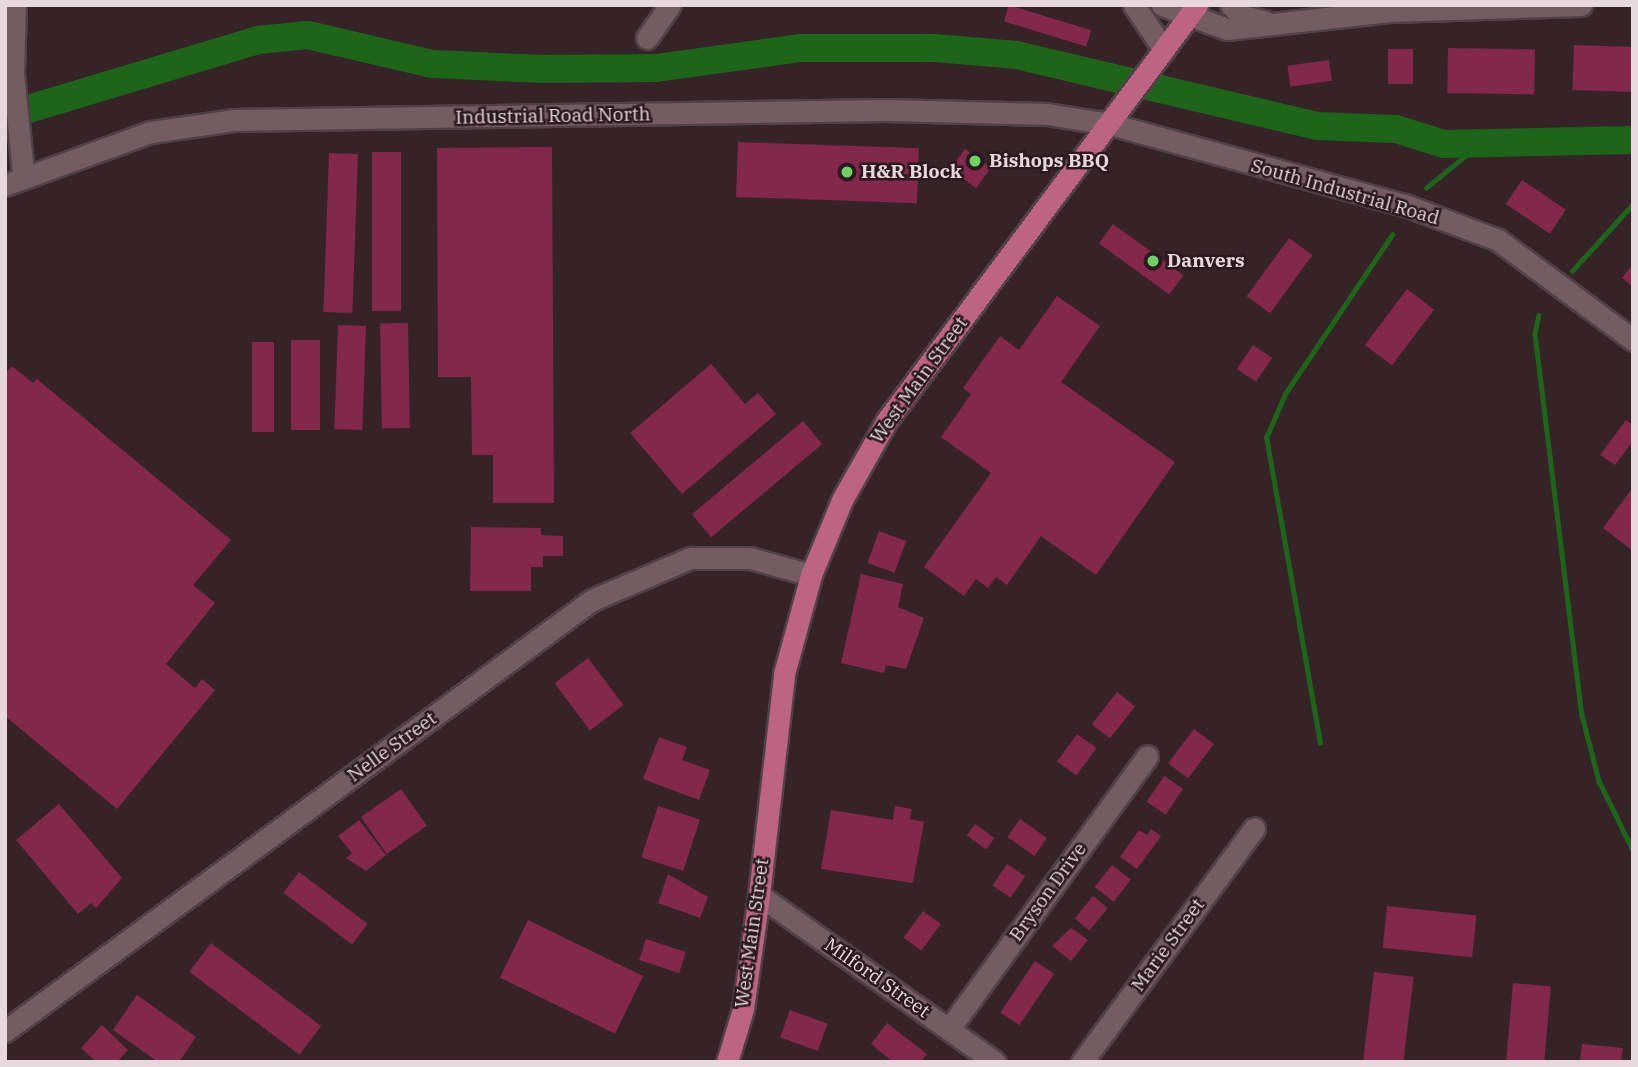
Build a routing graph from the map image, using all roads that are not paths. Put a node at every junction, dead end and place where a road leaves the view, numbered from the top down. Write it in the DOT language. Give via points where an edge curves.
graph roads {
  1 [pos="15,5"];
  2 [pos="670,5"];
  3 [pos="1134,5"];
  4 [pos="1162,5"];
  5 [pos="1231,5"];
  6 [pos="1581,5"];
  7 [pos="1194,10"];
  8 [pos="1273,22"];
  9 [pos="647,38"];
  10 [pos="1164,50"];
  11 [pos="1110,124"];
  12 [pos="14,180"];
  13 [pos="1633,340"];
  14 [pos="811,575"];
  15 [pos="1147,756"];
  16 [pos="1254,828"];
  17 [pos="759,895"];
  18 [pos="949,1029"];
  19 [pos="5,1031"];
  20 [pos="727,1062"];
  21 [pos="995,1062"];
  22 [pos="1082,1062"];
  1 -- 12 [label="street" via="13,73 20,147"];
  2 -- 9 [label="street"];
  3 -- 10 [label="street"];
  4 -- 7 [label="street"];
  5 -- 8 [label="street" via="1242,16"];
  6 -- 8 [label="street"];
  7 -- 8 [label="street" via="1227,29"];
  7 -- 10 [label="main road, West Main Street"];
  10 -- 11 [label="main road, West Main Street"];
  11 -- 12 [label="street, Industrial Road North" via="1047,114 887,110 233,120 151,132"];
  11 -- 13 [label="street, South Industrial Road" via="1405,205 1498,240"];
  11 -- 14 [label="main road, West Main Street" via="887,420"];
  14 -- 17 [label="main road, West Main Street" via="784,674"];
  14 -- 19 [label="street, Nelle Street" via="750,558 690,558 592,600"];
  15 -- 18 [label="street, Bryson Drive"];
  16 -- 22 [label="street, Marie Street"];
  17 -- 18 [label="street, Milford Street"];
  17 -- 20 [label="main road, West Main Street" via="743,1009"];
  18 -- 21 [label="street, Milford Street"];
}
